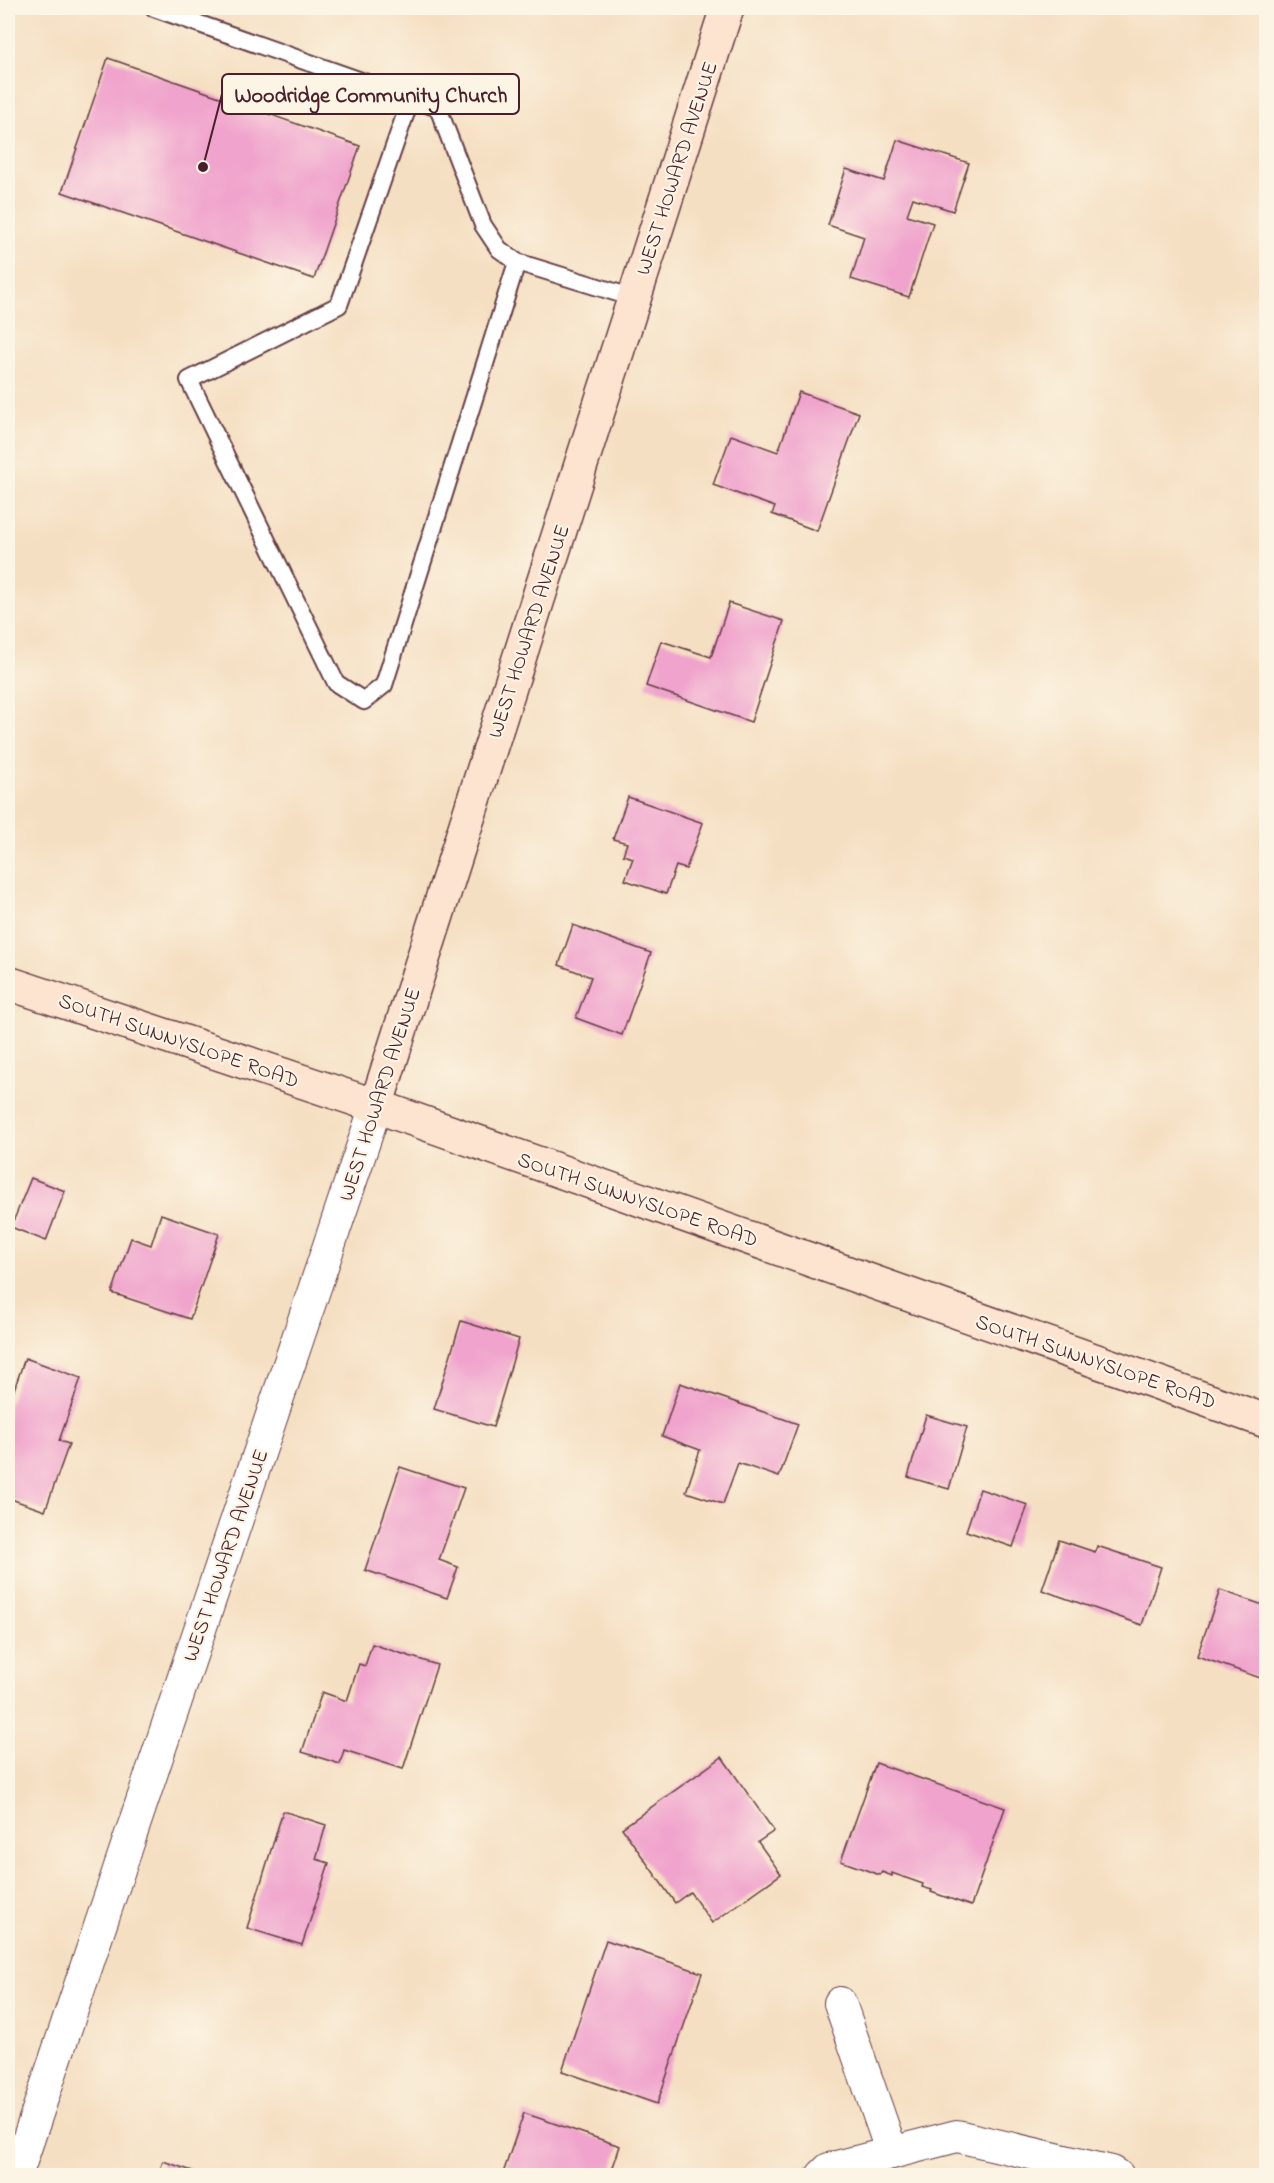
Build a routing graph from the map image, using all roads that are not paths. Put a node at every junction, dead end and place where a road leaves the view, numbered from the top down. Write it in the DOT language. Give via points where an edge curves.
graph roads {
  1 [pos="154,8"];
  2 [pos="727,8"];
  3 [pos="411,98"];
  4 [pos="517,262"];
  5 [pos="634,298"];
  6 [pos="8,983"];
  7 [pos="376,1106"];
  8 [pos="1266,1421"];
  9 [pos="840,2003"];
  10 [pos="892,2153"];
  11 [pos="16,2175"];
  12 [pos="822,2175"];
  13 [pos="1118,2175"];
  1 -- 3 [label="lane"];
  2 -- 5 [label="street, WEST HOWARD AVENUE"];
  3 -- 4 [label="lane" via="438,108 483,225 499,249"];
  3 -- 4 [label="lane" via="339,305 189,381 336,683 364,700 384,685"];
  4 -- 5 [label="lane"];
  5 -- 7 [label="street, WEST HOWARD AVENUE"];
  6 -- 7 [label="street, SOUTH SUNNYSLOPE ROAD"];
  7 -- 8 [label="street, SOUTH SUNNYSLOPE ROAD"];
  7 -- 11 [label="street, WEST HOWARD AVENUE"];
  9 -- 10 [label="street"];
  10 -- 12 [label="street" via="829,2169"];
  10 -- 13 [label="street" via="957,2136"];
}
